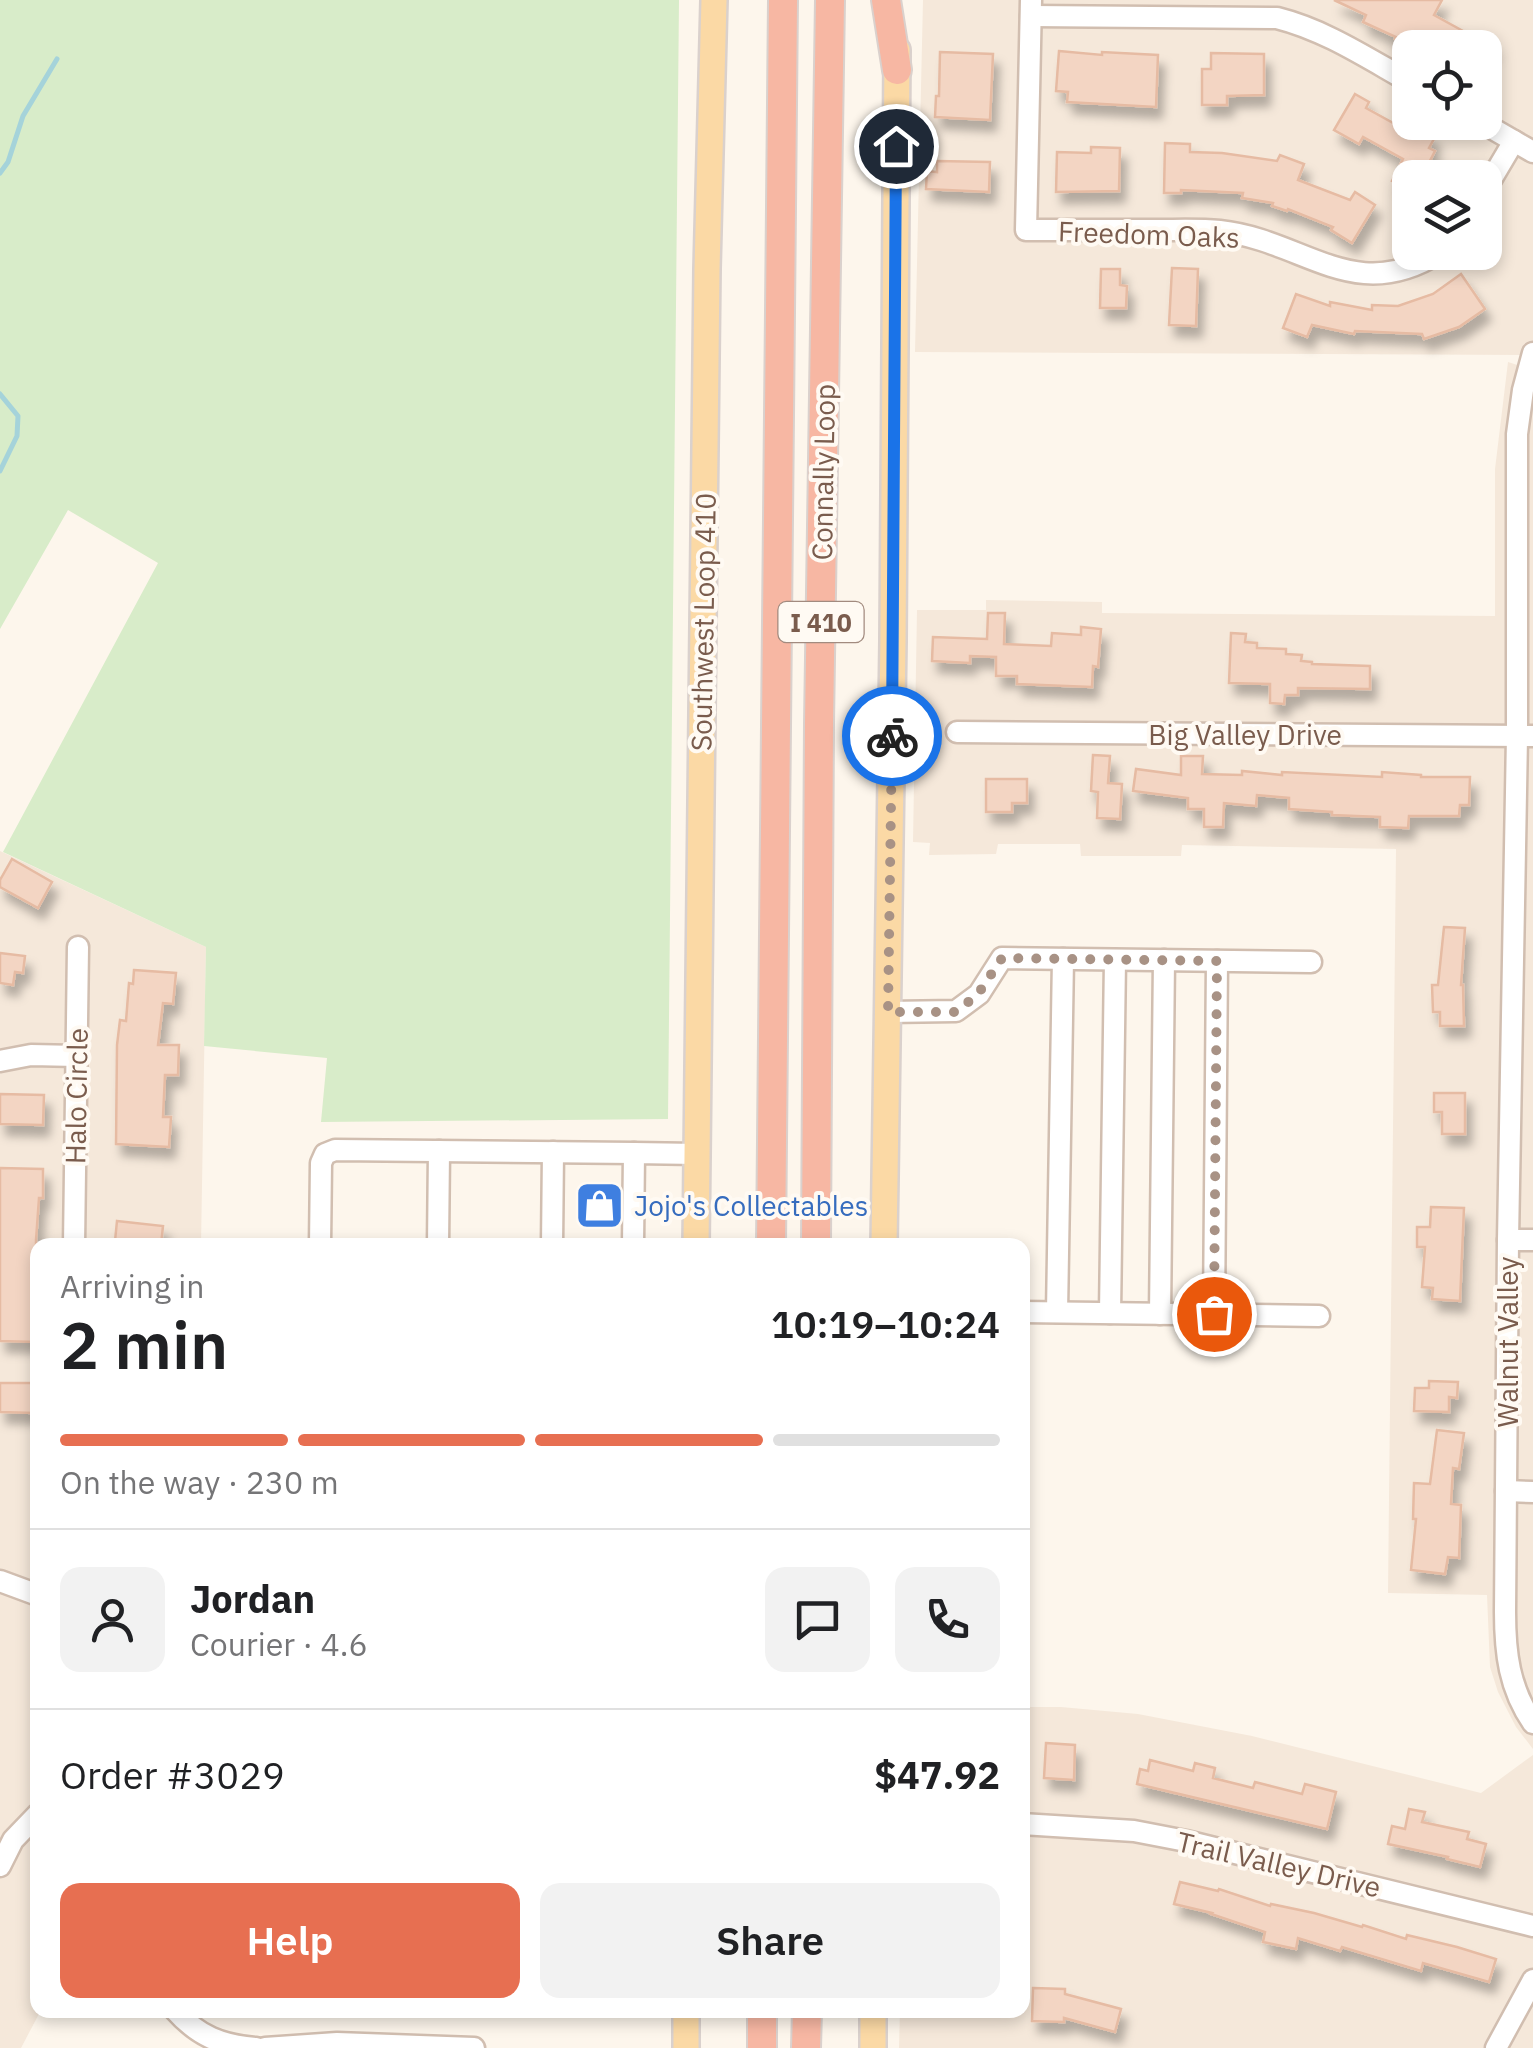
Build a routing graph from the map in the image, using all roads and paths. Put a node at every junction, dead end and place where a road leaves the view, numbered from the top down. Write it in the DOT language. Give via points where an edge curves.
graph roads {
  1 [pos="714,0"];
  2 [pos="783,0"];
  3 [pos="830,0"];
  4 [pos="886,0"];
  5 [pos="898,0"];
  6 [pos="1031,8"];
  7 [pos="897,70"];
  8 [pos="1392,72"];
  9 [pos="1502,134"];
  10 [pos="1514,141"];
  11 [pos="1533,152"];
  12 [pos="1502,161"];
  13 [pos="1405,270"];
  14 [pos="1533,353"];
  15 [pos="1524,494"];
  16 [pos="957,732"];
  17 [pos="1525,736"];
  18 [pos="78,947"];
  19 [pos="1064,959"];
  20 [pos="1115,960"];
  21 [pos="1164,960"];
  22 [pos="1217,961"];
  23 [pos="1312,962"];
  24 [pos="1523,990"];
  25 [pos="888,1012"];
  26 [pos="77,1056"];
  27 [pos="0,1062"];
  28 [pos="440,1150"];
  29 [pos="553,1152"];
  30 [pos="634,1152"];
  31 [pos="696,1154"];
  32 [pos="74,1238"];
  33 [pos="320,1238"];
  34 [pos="438,1238"];
  35 [pos="552,1238"];
  36 [pos="633,1238"];
  37 [pos="696,1238"];
  38 [pos="771,1238"];
  39 [pos="816,1238"];
  40 [pos="884,1238"];
  41 [pos="1508,1240"];
  42 [pos="1533,1240"];
  43 [pos="1030,1312"];
  44 [pos="1057,1312"];
  45 [pos="1110,1313"];
  46 [pos="1160,1314"];
  47 [pos="1214,1314"];
  48 [pos="1318,1316"];
  49 [pos="1506,1490"];
  50 [pos="1533,1492"];
  51 [pos="0,1581"];
  52 [pos="30,1592"];
  53 [pos="1533,1723"];
  54 [pos="30,1820"];
  55 [pos="1030,1824"];
  56 [pos="7,1838"];
  57 [pos="0,1866"];
  58 [pos="1533,1926"];
  59 [pos="1533,1980"];
  60 [pos="183,2018"];
  61 [pos="686,2018"];
  62 [pos="762,2018"];
  63 [pos="807,2018"];
  64 [pos="873,2018"];
  65 [pos="256,2048"];
  66 [pos="265,2048"];
  67 [pos="474,2048"];
  68 [pos="686,2048"];
  69 [pos="762,2048"];
  70 [pos="806,2048"];
  71 [pos="872,2048"];
  72 [pos="1496,2048"];
  1 -- 31 [label="main road, Southwest Loop 410"];
  2 -- 38 [label="highway, Connally Loop / I 410"];
  3 -- 39 [label="highway, Connally Loop / I 410"];
  4 -- 7 [label="highway"];
  5 -- 7 [label="main road"];
  6 -- 8 [label="street" via="1277,18 1303,24"];
  6 -- 13 [label="street, Freedom Oaks" via="1026,230 1216,230 1251,236 1341,271"];
  7 -- 25 [label="main road"];
  9 -- 10 [label="street"];
  10 -- 11 [label="street"];
  10 -- 12 [label="street"];
  14 -- 15 [label="street, Walnut Valley" via="1517,434"];
  15 -- 17 [label="street, Walnut Valley"];
  16 -- 17 [label="street, Big Valley Drive"];
  17 -- 24 [label="street, Walnut Valley"];
  18 -- 26 [label="street, Halo Circle"];
  19 -- 20 [label="street"];
  19 -- 25 [label="street" via="1002,958 978,994 956,1012"];
  19 -- 44 [label="street"];
  20 -- 21 [label="street"];
  20 -- 45 [label="street"];
  21 -- 22 [label="street"];
  21 -- 46 [label="street"];
  22 -- 23 [label="street"];
  22 -- 47 [label="street"];
  24 -- 41 [label="street, Walnut Valley"];
  25 -- 40 [label="main road"];
  26 -- 27 [label="street"];
  26 -- 32 [label="street, Halo Circle"];
  28 -- 29 [label="street"];
  28 -- 33 [label="street" via="325,1154"];
  28 -- 34 [label="street"];
  29 -- 30 [label="street"];
  29 -- 35 [label="street"];
  30 -- 31 [label="street"];
  30 -- 36 [label="street"];
  31 -- 37 [label="main road, Southwest Loop 410"];
  41 -- 42 [label="street"];
  41 -- 49 [label="street, Walnut Valley"];
  43 -- 44 [label="street"];
  44 -- 45 [label="street"];
  45 -- 46 [label="street"];
  46 -- 47 [label="street"];
  47 -- 48 [label="street"];
  49 -- 50 [label="street"];
  49 -- 53 [label="street, Walnut Valley" via="1508,1669"];
  51 -- 52 [label="street"];
  54 -- 56 [label="street"];
  55 -- 58 [label="street, Trail Valley Drive" via="1186,1841"];
  56 -- 57 [label="street"];
  59 -- 72 [label="street"];
  60 -- 65 [label="street" via="231,2046"];
  61 -- 68 [label="main road"];
  62 -- 69 [label="highway"];
  63 -- 70 [label="highway"];
  64 -- 71 [label="main road"];
  66 -- 67 [label="street"];
}
